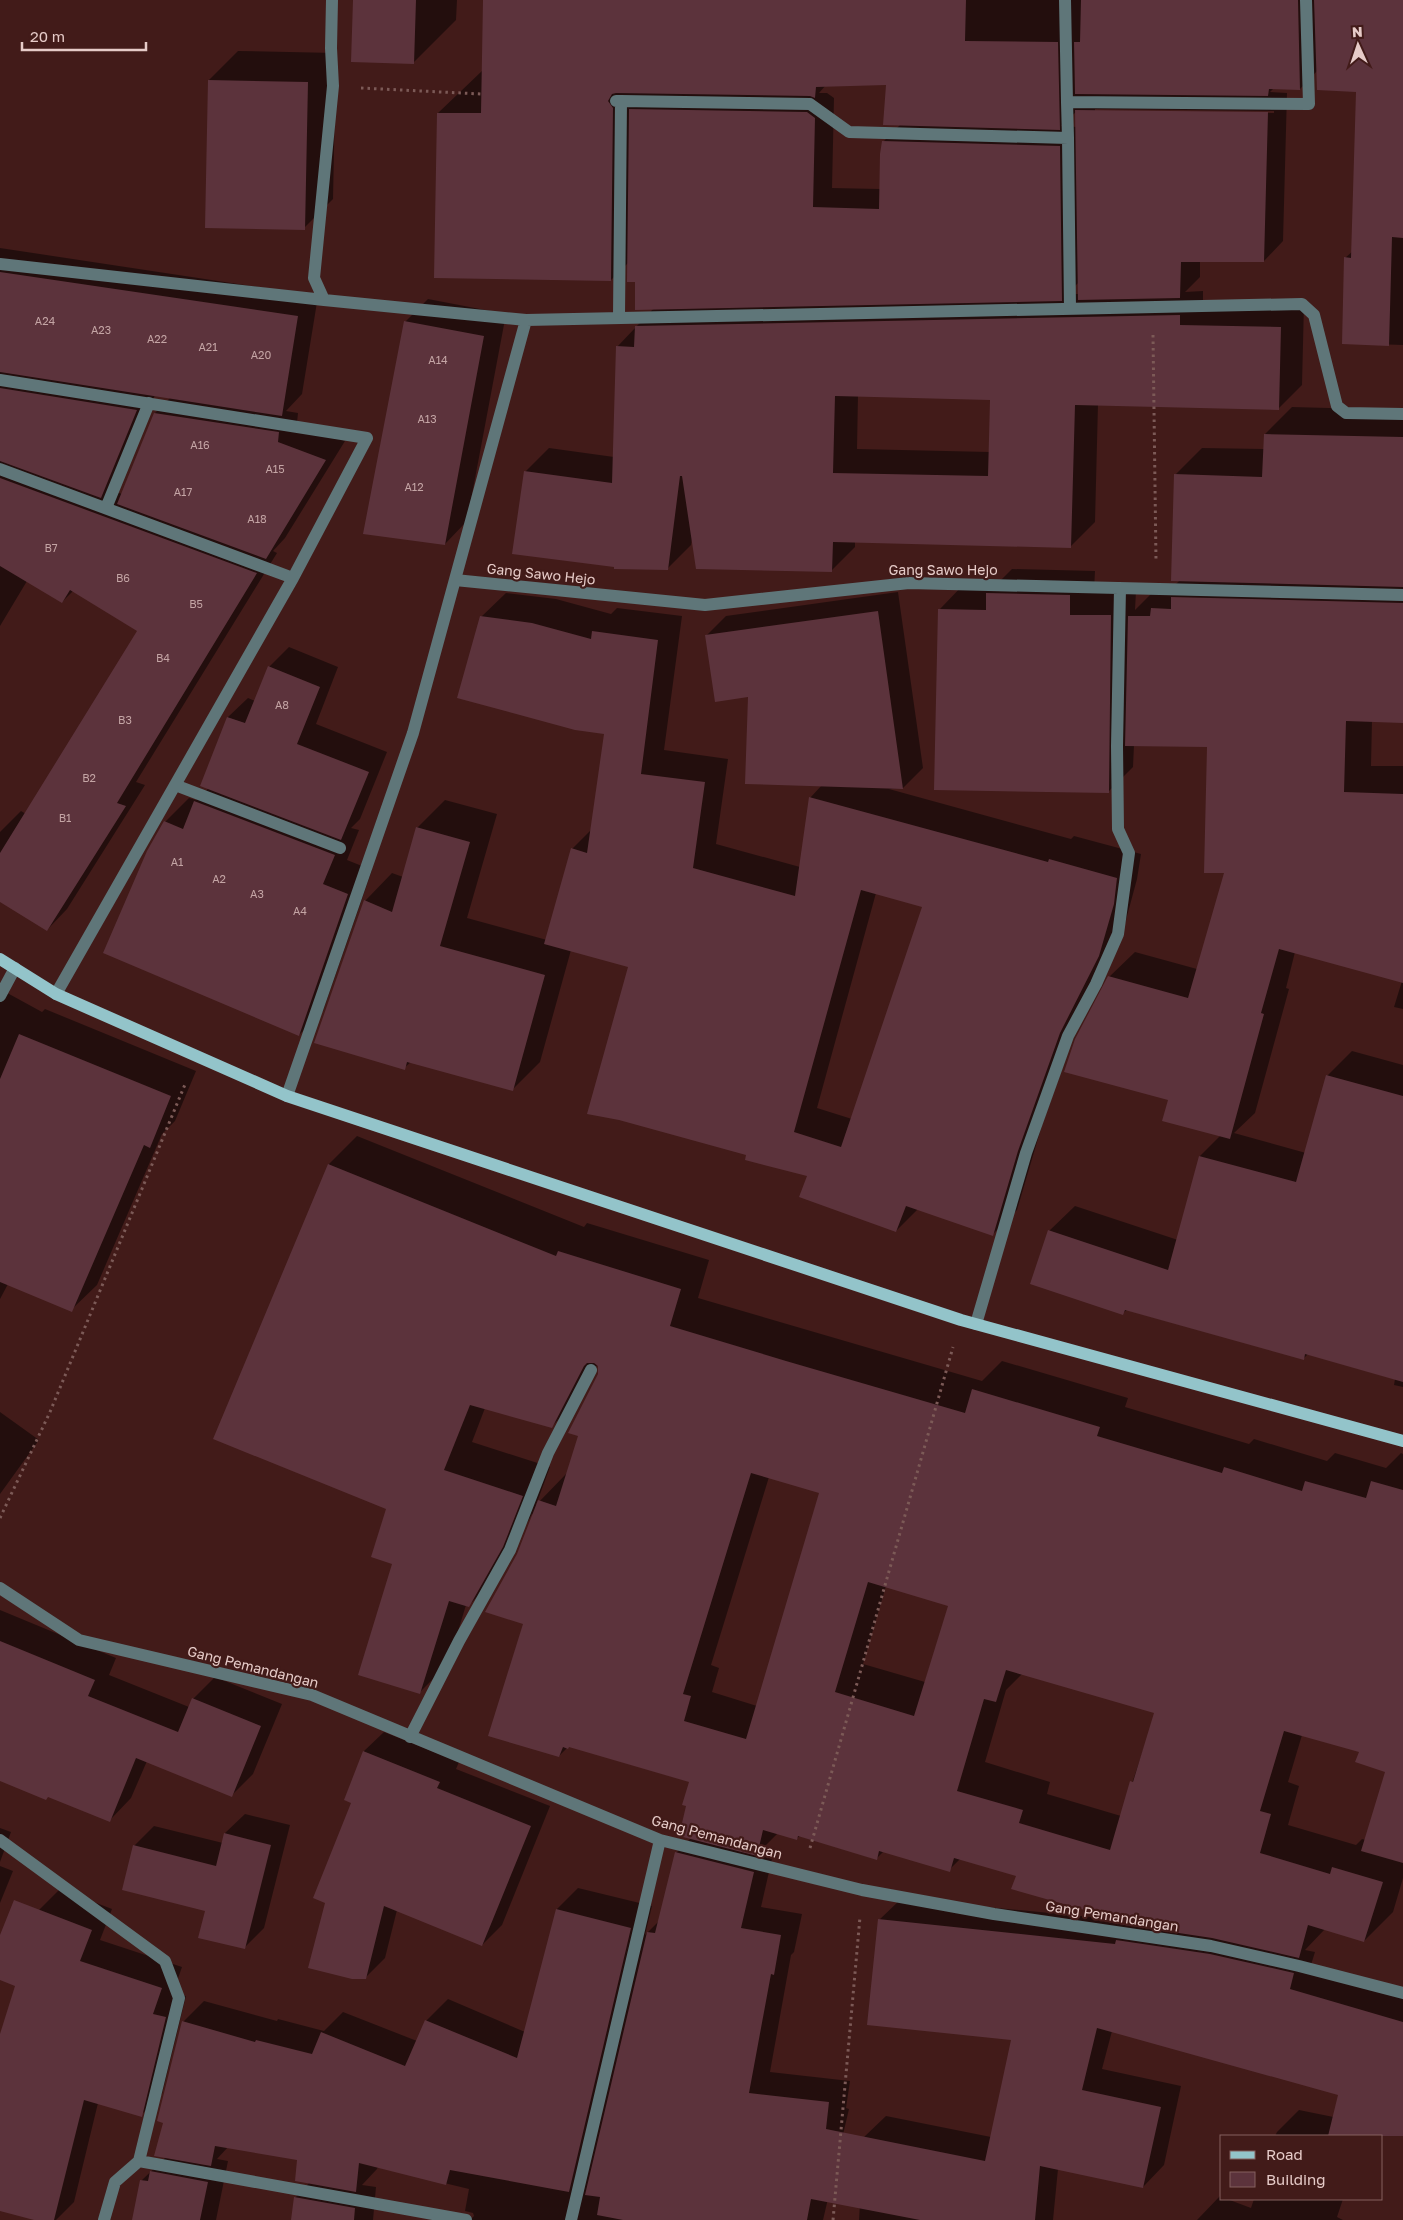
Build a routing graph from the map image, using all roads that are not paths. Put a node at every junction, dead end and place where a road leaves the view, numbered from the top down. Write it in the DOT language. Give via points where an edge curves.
graph roads {
  1 [pos="332,0"];
  2 [pos="1065,0"];
  3 [pos="1306,0"];
  4 [pos="1067,102"];
  5 [pos="1068,138"];
  6 [pos="0,264"];
  7 [pos="324,300"];
  8 [pos="1070,309"];
  9 [pos="619,318"];
  10 [pos="526,320"];
  11 [pos="0,380"];
  12 [pos="149,403"];
  13 [pos="1403,414"];
  14 [pos="0,469"];
  15 [pos="106,508"];
  16 [pos="293,578"];
  17 [pos="454,580"];
  18 [pos="1120,588"];
  19 [pos="1403,595"];
  20 [pos="175,785"];
  21 [pos="340,848"];
  22 [pos="0,959"];
  23 [pos="14,968"];
  24 [pos="56,994"];
  25 [pos="0,996"];
  26 [pos="287,1096"];
  27 [pos="976,1324"];
  28 [pos="591,1370"];
  29 [pos="1403,1440"];
  30 [pos="0,1588"];
  31 [pos="410,1736"];
  32 [pos="0,1840"];
  33 [pos="660,1840"];
  34 [pos="1403,1993"];
  35 [pos="139,2161"];
  36 [pos="104,2220"];
  37 [pos="466,2220"];
  38 [pos="571,2220"];
  1 -- 7 [label="street" via="333,86 314,278"];
  2 -- 4 [label="street"];
  3 -- 4 [label="street" via="1309,104"];
  4 -- 5 [label="street"];
  5 -- 8 [label="street"];
  5 -- 9 [label="street" via="849,132 810,104 619,101"];
  6 -- 7 [label="street"];
  7 -- 10 [label="street"];
  8 -- 9 [label="street"];
  8 -- 13 [label="street" via="1302,304 1314,315 1337,406 1346,413"];
  9 -- 10 [label="street"];
  10 -- 17 [label="street"];
  11 -- 12 [label="street"];
  12 -- 15 [label="street"];
  12 -- 16 [label="street" via="367,438"];
  14 -- 15 [label="street"];
  15 -- 16 [label="street"];
  16 -- 20 [label="street"];
  17 -- 18 [label="street, Gang Sawo Hejo" via="704,605 909,583"];
  17 -- 26 [label="street" via="413,733"];
  18 -- 19 [label="street, Gang Sawo Hejo"];
  18 -- 27 [label="street" via="1118,829 1129,853 1118,934 1068,1036 1026,1153"];
  20 -- 21 [label="street"];
  20 -- 24 [label="street"];
  22 -- 23 [label="main road"];
  23 -- 24 [label="main road"];
  23 -- 25 [label="street"];
  24 -- 26 [label="main road"];
  26 -- 27 [label="main road"];
  27 -- 29 [label="main road"];
  28 -- 31 [label="street" via="548,1453 510,1550"];
  30 -- 31 [label="street, Gang Pemandangan" via="79,1640 312,1695"];
  31 -- 33 [label="street, Gang Pemandangan"];
  32 -- 35 [label="street" via="165,1961 180,1998"];
  33 -- 34 [label="street, Gang Pemandangan" via="862,1890 994,1914 1211,1946"];
  33 -- 38 [label="street"];
  35 -- 36 [label="street" via="115,2182"];
  35 -- 37 [label="street"];
}
